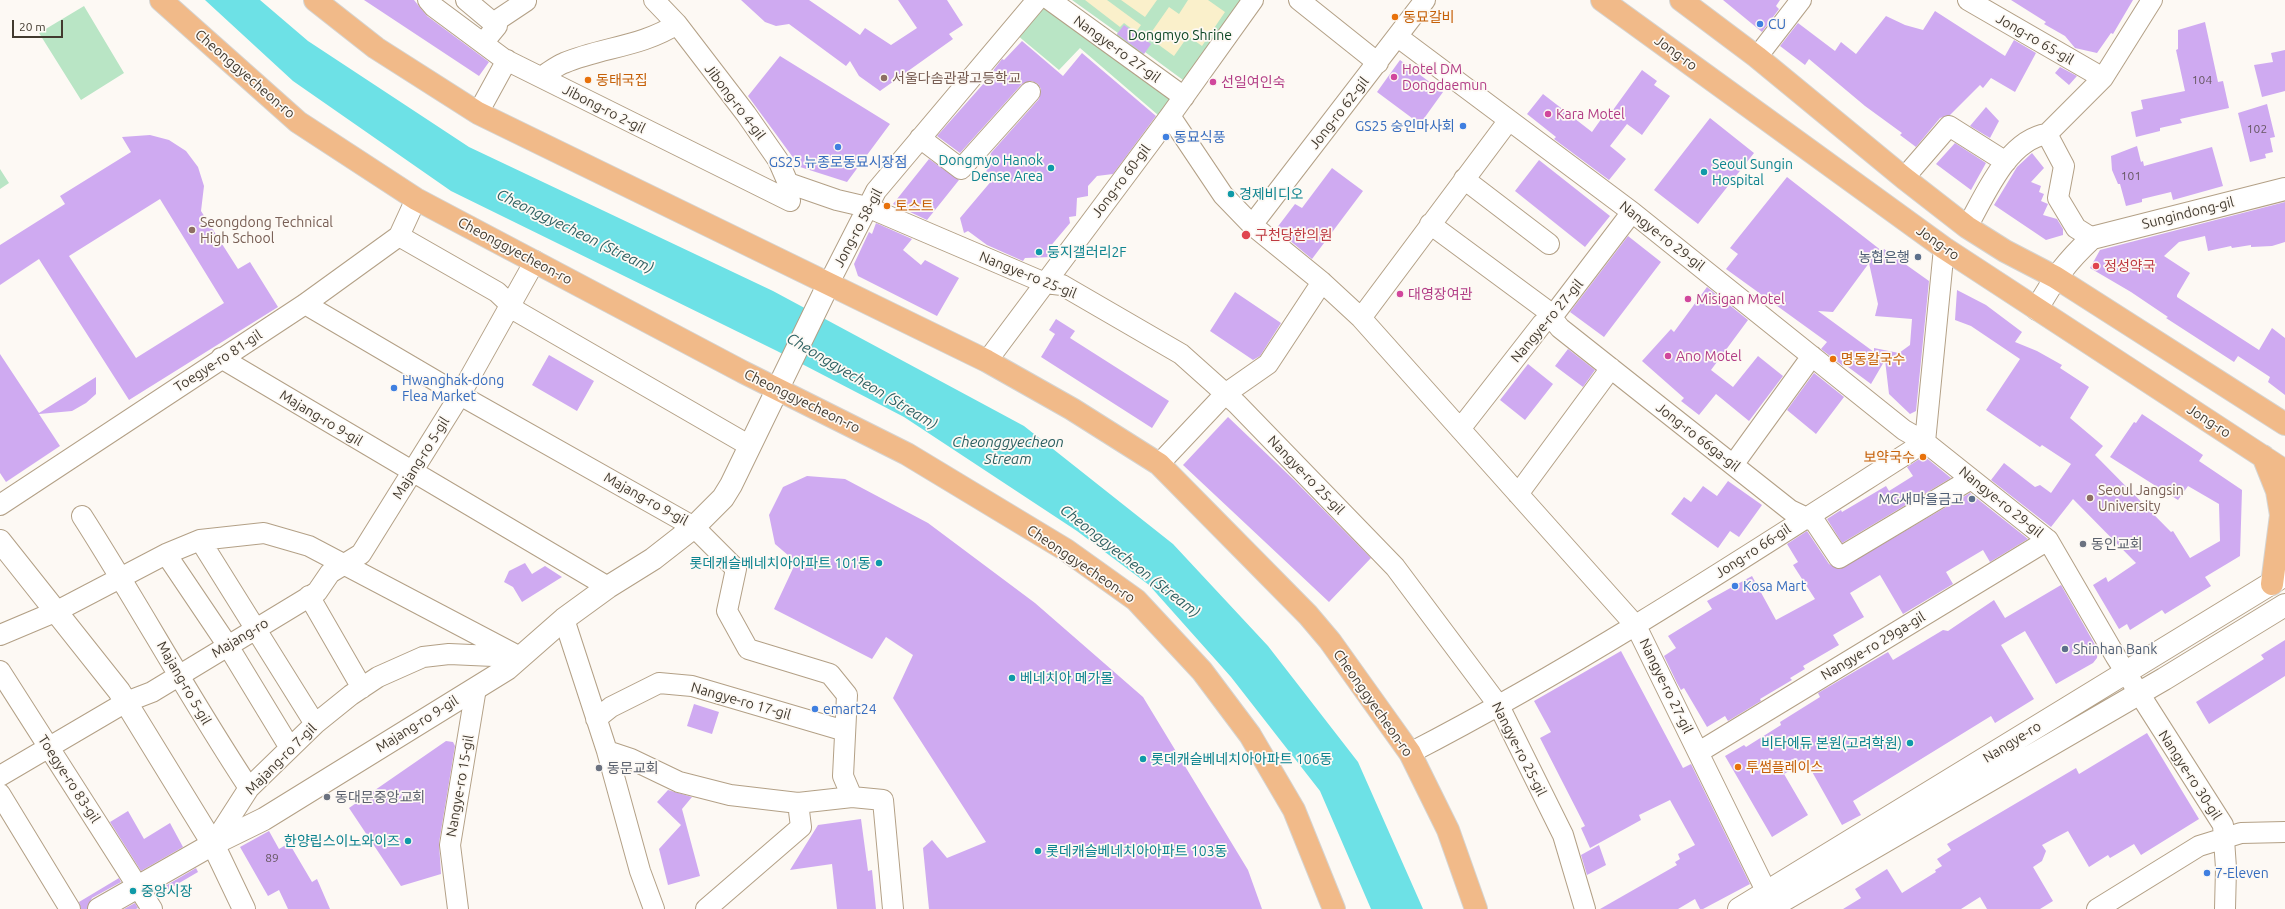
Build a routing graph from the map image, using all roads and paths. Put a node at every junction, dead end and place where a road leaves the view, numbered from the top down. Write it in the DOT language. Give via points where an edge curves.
graph roads {
  1 [pos="161,0"];
  2 [pos="315,0"];
  3 [pos="428,0"];
  4 [pos="466,0"];
  5 [pos="654,0"];
  6 [pos="1037,0"];
  7 [pos="1050,0"];
  8 [pos="1253,0"];
  9 [pos="1298,0"];
  10 [pos="1425,0"];
  11 [pos="1602,0"];
  12 [pos="1681,0"];
  13 [pos="1968,0"];
  14 [pos="526,1"];
  15 [pos="2147,1"];
  16 [pos="1796,2"];
  17 [pos="493,23"];
  18 [pos="677,24"];
  19 [pos="1398,37"];
  20 [pos="483,43"];
  21 [pos="1757,57"];
  22 [pos="507,60"];
  23 [pos="1378,63"];
  24 [pos="541,77"];
  25 [pos="2103,78"];
  26 [pos="1030,92"];
  27 [pos="1184,97"];
  28 [pos="478,113"];
  29 [pos="1170,116"];
  30 [pos="1509,120"];
  31 [pos="2047,134"];
  32 [pos="920,138"];
  33 [pos="2006,162"];
  34 [pos="1904,178"];
  35 [pos="1464,179"];
  36 [pos="2285,189"];
  37 [pos="789,192"];
  38 [pos="416,199"];
  39 [pos="867,207"];
  40 [pos="1632,212"];
  41 [pos="1430,224"];
  42 [pos="1252,225"];
  43 [pos="1967,227"];
  44 [pos="399,236"];
  45 [pos="2092,238"];
  46 [pos="1549,244"];
  47 [pos="1944,248"];
  48 [pos="535,262"];
  49 [pos="2055,277"];
  50 [pos="1322,282"];
  51 [pos="1045,283"];
  52 [pos="826,291"];
  53 [pos="305,304"];
  54 [pos="510,304"];
  55 [pos="2037,309"];
  56 [pos="1552,317"];
  57 [pos="1361,318"];
  58 [pos="1812,356"];
  59 [pos="221,358"];
  60 [pos="987,361"];
  61 [pos="1611,368"];
  62 [pos="782,384"];
  63 [pos="1226,394"];
  64 [pos="460,395"];
  65 [pos="2285,424"];
  66 [pos="1460,429"];
  67 [pos="1925,442"];
  68 [pos="750,446"];
  69 [pos="2263,456"];
  70 [pos="1159,464"];
  71 [pos="1733,465"];
  72 [pos="412,471"];
  73 [pos="2285,471"];
  74 [pos="1971,479"];
  75 [pos="1518,494"];
  76 [pos="0,505"];
  77 [pos="82,516"];
  78 [pos="1805,518"];
  79 [pos="694,527"];
  80 [pos="200,540"];
  81 [pos="2048,540"];
  82 [pos="0,541"];
  83 [pos="166,554"];
  84 [pos="347,564"];
  85 [pos="121,577"];
  86 [pos="2281,586"];
  87 [pos="608,587"];
  88 [pos="309,596"];
  89 [pos="2285,605"];
  90 [pos="57,611"];
  91 [pos="564,619"];
  92 [pos="1636,626"];
  93 [pos="255,629"];
  94 [pos="0,635"];
  95 [pos="228,646"];
  96 [pos="520,657"];
  97 [pos="0,671"];
  98 [pos="2125,672"];
  99 [pos="180,675"];
  100 [pos="362,688"];
  101 [pos="476,688"];
  102 [pos="2139,694"];
  103 [pos="126,702"];
  104 [pos="1499,706"];
  105 [pos="596,719"];
  106 [pos="315,724"];
  107 [pos="845,731"];
  108 [pos="48,747"];
  109 [pos="290,748"];
  110 [pos="607,751"];
  111 [pos="1699,752"];
  112 [pos="1410,753"];
  113 [pos="0,776"];
  114 [pos="249,788"];
  115 [pos="0,794"];
  116 [pos="852,797"];
  117 [pos="798,803"];
  118 [pos="2285,832"];
  119 [pos="2224,837"];
  120 [pos="213,844"];
  121 [pos="138,886"];
  122 [pos="1771,904"];
  123 [pos="2101,908"];
  124 [pos="70,909"];
  125 [pos="99,909"];
  126 [pos="152,909"];
  127 [pos="244,909"];
  128 [pos="458,909"];
  129 [pos="654,909"];
  130 [pos="706,909"];
  131 [pos="893,909"];
  132 [pos="1334,909"];
  133 [pos="1476,909"];
  134 [pos="1585,909"];
  135 [pos="1739,909"];
  136 [pos="2226,909"];
  1 -- 38 [label="main road, Cheonggyecheon-ro" via="298,122"];
  2 -- 28 [label="main road, Cheonggyecheon-ro" via="376,48"];
  3 -- 20 [label="street, Jibong-ro 2-gil"];
  4 -- 17 [label="street"];
  5 -- 18 [label="street, Jibong-ro 4-gil"];
  6 -- 32 [label="street, Jong-ro 58-gil"];
  7 -- 27 [label="street, Nangye-ro 27-gil"];
  8 -- 27 [label="street, Jong-ro 60-gil"];
  9 -- 23 [label="street"];
  10 -- 19 [label="street, Jong-ro 62-gil"];
  11 -- 47 [label="main road, Jong-ro"];
  12 -- 21 [label="main road"];
  13 -- 25 [label="street, Jong-ro 65-gil"];
  14 -- 17 [label="street"];
  15 -- 25 [label="street"];
  16 -- 21 [label="street"];
  17 -- 20 [label="street" via="497,26"];
  18 -- 24 [label="street" via="661,35 647,40 564,63"];
  18 -- 37 [label="street, Jibong-ro 4-gil" via="778,160"];
  19 -- 23 [label="street, Jong-ro 62-gil"];
  19 -- 30 [label="street, Nangye-ro 29-gil"];
  20 -- 22 [label="street, Jibong-ro 2-gil"];
  21 -- 34 [label="main road"];
  22 -- 24 [label="street, Jibong-ro 2-gil"];
  22 -- 28 [label="street"];
  23 -- 42 [label="street, Jong-ro 62-gil"];
  24 -- 37 [label="street, Jibong-ro 2-gil"];
  25 -- 31 [label="street"];
  26 -- 32 [label="street" via="961,169"];
  27 -- 29 [label="street, Jong-ro 60-gil"];
  28 -- 52 [label="main road, Cheonggyecheon-ro"];
  29 -- 42 [label="street, Nangye-ro 27-gil" via="1222,195"];
  29 -- 51 [label="street, Jong-ro 60-gil"];
  30 -- 35 [label="street"];
  30 -- 40 [label="street, Nangye-ro 29-gil"];
  31 -- 33 [label="street" via="2035,136"];
  31 -- 45 [label="street" via="2064,166 2058,198 2076,228"];
  32 -- 39 [label="street, Jong-ro 58-gil" via="876,191"];
  33 -- 34 [label="street" via="1949,126"];
  33 -- 43 [label="street"];
  34 -- 43 [label="main road"];
  35 -- 41 [label="street"];
  35 -- 46 [label="street"];
  36 -- 45 [label="main road, Sungindong-gil"];
  37 -- 39 [label="street"];
  38 -- 44 [label="street, Toegye-ro 81-gil"];
  38 -- 48 [label="main road, Cheonggyecheon-ro"];
  39 -- 51 [label="street, Nangye-ro 25-gil"];
  39 -- 52 [label="street, Jong-ro 58-gil"];
  40 -- 56 [label="street, Nangye-ro 27-gil"];
  40 -- 58 [label="street, Nangye-ro 29-gil"];
  41 -- 56 [label="street, Jong-ro 66ga-gil" via="1546,309"];
  41 -- 57 [label="street"];
  42 -- 50 [label="street, Nangye-ro 27-gil"];
  43 -- 49 [label="main road"];
  44 -- 53 [label="street, Toegye-ro 81-gil"];
  44 -- 54 [label="street" via="497,292"];
  45 -- 49 [label="main road, Sungindong-gil" via="2071,257"];
  47 -- 55 [label="main road, Jong-ro"];
  47 -- 67 [label="street"];
  48 -- 54 [label="street, Majang-ro 5-gil"];
  48 -- 62 [label="main road, Cheonggyecheon-ro"];
  49 -- 55 [label="main road, Sungindong-gil"];
  49 -- 65 [label="main road"];
  50 -- 57 [label="street, Nangye-ro 27-gil"];
  50 -- 63 [label="street" via="1268,364"];
  51 -- 60 [label="street, Jong-ro 60-gil"];
  51 -- 63 [label="street, Nangye-ro 25-gil" via="1062,285 1181,354"];
  52 -- 60 [label="main road, Cheonggyecheon-ro"];
  52 -- 62 [label="main road, Majang-ro 9-gil"];
  53 -- 59 [label="street, Toegye-ro 81-gil"];
  53 -- 64 [label="street, Majang-ro 9-gil"];
  54 -- 64 [label="street, Majang-ro 5-gil"];
  54 -- 68 [label="street" via="518,312"];
  55 -- 69 [label="main road, Jong-ro"];
  56 -- 61 [label="street, Jong-ro 66ga-gil" via="1560,328"];
  56 -- 66 [label="street, Nangye-ro 27-gil" via="1542,324"];
  57 -- 66 [label="street, Nangye-ro 27-gil"];
  58 -- 67 [label="street, Nangye-ro 29-gil" via="1904,430"];
  58 -- 71 [label="street"];
  59 -- 72 [label="street, Majang-ro 9-gil"];
  59 -- 76 [label="street, Toegye-ro 81-gil"];
  60 -- 70 [label="main road, Cheonggyecheon-ro" via="1072,409"];
  61 -- 71 [label="street, Jong-ro 66ga-gil"];
  61 -- 75 [label="street"];
  62 -- 68 [label="main road, Majang-ro 9-gil"];
  62 -- 132 [label="main road, Cheonggyecheon-ro" via="907,454 1066,550 1136,600 1202,671 1250,735 1294,810"];
  63 -- 70 [label="street"];
  63 -- 104 [label="street, Nangye-ro 25-gil" via="1395,566"];
  64 -- 72 [label="street, Majang-ro 5-gil"];
  64 -- 79 [label="street, Majang-ro 9-gil"];
  66 -- 75 [label="street, Nangye-ro 27-gil"];
  67 -- 74 [label="street, Nangye-ro 29-gil"];
  67 -- 78 [label="street, Jong-ro 66-gil"];
  68 -- 79 [label="main road, Majang-ro 9-gil" via="723,498"];
  69 -- 73 [label="main road, Jong-ro"];
  69 -- 86 [label="main road" via="2277,491 2282,515"];
  70 -- 112 [label="main road, Cheonggyecheon-ro" via="1317,624"];
  71 -- 78 [label="street, Jong-ro 66ga-gil" via="1790,510"];
  72 -- 84 [label="street, Majang-ro 5-gil" via="362,554"];
  72 -- 87 [label="street, Majang-ro 9-gil"];
  74 -- 78 [label="street, Jong-ro 66ga-gil" via="1839,558 1815,522"];
  74 -- 81 [label="street, Nangye-ro 29-gil"];
  75 -- 92 [label="street, Nangye-ro 27-gil"];
  77 -- 85 [label="street, Majang-ro 5-gil"];
  78 -- 92 [label="street, Jong-ro 66-gil"];
  79 -- 87 [label="main road, Majang-ro 9-gil" via="654,559"];
  79 -- 107 [label="street" via="736,569 727,611 748,648 830,674 847,696"];
  80 -- 83 [label="street"];
  80 -- 84 [label="street" via="264,533 309,546"];
  80 -- 93 [label="street"];
  81 -- 98 [label="street, Nangye-ro 29-gil"];
  81 -- 111 [label="street, Nangye-ro 29ga-gil"];
  82 -- 90 [label="main road"];
  83 -- 85 [label="street"];
  83 -- 95 [label="street"];
  84 -- 88 [label="street, Majang-ro" via="330,573 317,592"];
  84 -- 96 [label="street"];
  85 -- 90 [label="street"];
  85 -- 99 [label="street, Majang-ro 5-gil"];
  86 -- 98 [label="main road, Nangye-ro"];
  87 -- 91 [label="main road, Majang-ro 9-gil"];
  88 -- 93 [label="street, Majang-ro"];
  88 -- 100 [label="street"];
  89 -- 102 [label="main road, Nangye-ro"];
  90 -- 94 [label="street"];
  90 -- 103 [label="main road"];
  91 -- 96 [label="main road, Majang-ro 9-gil"];
  91 -- 105 [label="street"];
  92 -- 104 [label="street, Jong-ro 66-gil"];
  92 -- 111 [label="street, Nangye-ro 27-gil"];
  93 -- 95 [label="street, Majang-ro"];
  93 -- 106 [label="street"];
  95 -- 99 [label="street, Majang-ro"];
  95 -- 109 [label="street"];
  96 -- 100 [label="street, Majang-ro 7-gil" via="450,654 423,657 378,677"];
  96 -- 101 [label="main road, Majang-ro 9-gil" via="507,669"];
  97 -- 108 [label="street, Toegye-ro 83-gil"];
  98 -- 102 [label="street, Nangye-ro 29-gil"];
  98 -- 122 [label="main road, Nangye-ro"];
  99 -- 103 [label="street, Majang-ro" via="152,692"];
  99 -- 114 [label="street, Majang-ro 5-gil"];
  100 -- 106 [label="street, Majang-ro 7-gil"];
  101 -- 120 [label="main road, Majang-ro 9-gil" via="264,819"];
  101 -- 128 [label="street, Nangye-ro 15-gil" via="450,845"];
  102 -- 119 [label="street, Nangye-ro 30-gil" via="2223,825"];
  102 -- 122 [label="main road, Nangye-ro"];
  103 -- 108 [label="street, Majang-ro" via="63,741"];
  103 -- 120 [label="main road"];
  104 -- 112 [label="street, Jong-ro 66-gil"];
  104 -- 134 [label="street, Nangye-ro 25-gil" via="1563,835"];
  105 -- 107 [label="street, Nangye-ro 17-gil" via="611,707 659,683 692,686"];
  105 -- 110 [label="street"];
  106 -- 109 [label="street, Majang-ro 7-gil"];
  107 -- 116 [label="street" via="843,776"];
  108 -- 113 [label="street, Majang-ro"];
  108 -- 121 [label="street, Toegye-ro 83-gil"];
  109 -- 114 [label="street, Majang-ro 7-gil"];
  110 -- 117 [label="street" via="631,759 679,782 730,795"];
  110 -- 129 [label="street" via="640,871"];
  111 -- 122 [label="street, Nangye-ro 27-gil"];
  112 -- 133 [label="main road, Cheonggyecheon-ro" via="1448,830"];
  114 -- 120 [label="street, Majang-ro 7-gil"];
  115 -- 124 [label="street"];
  116 -- 117 [label="street"];
  116 -- 131 [label="street" via="883,800"];
  117 -- 130 [label="street" via="802,826"];
  118 -- 119 [label="street" via="2241,833"];
  119 -- 123 [label="street" via="2199,846"];
  119 -- 136 [label="street, Nangye-ro 30-gil"];
  120 -- 121 [label="main road, Majang-ro 9-gil"];
  120 -- 127 [label="main road"];
  121 -- 125 [label="main road, Majang-ro 9-gil"];
  121 -- 126 [label="street, Toegye-ro 83-gil"];
  122 -- 135 [label="main road, Nangye-ro"];
}
